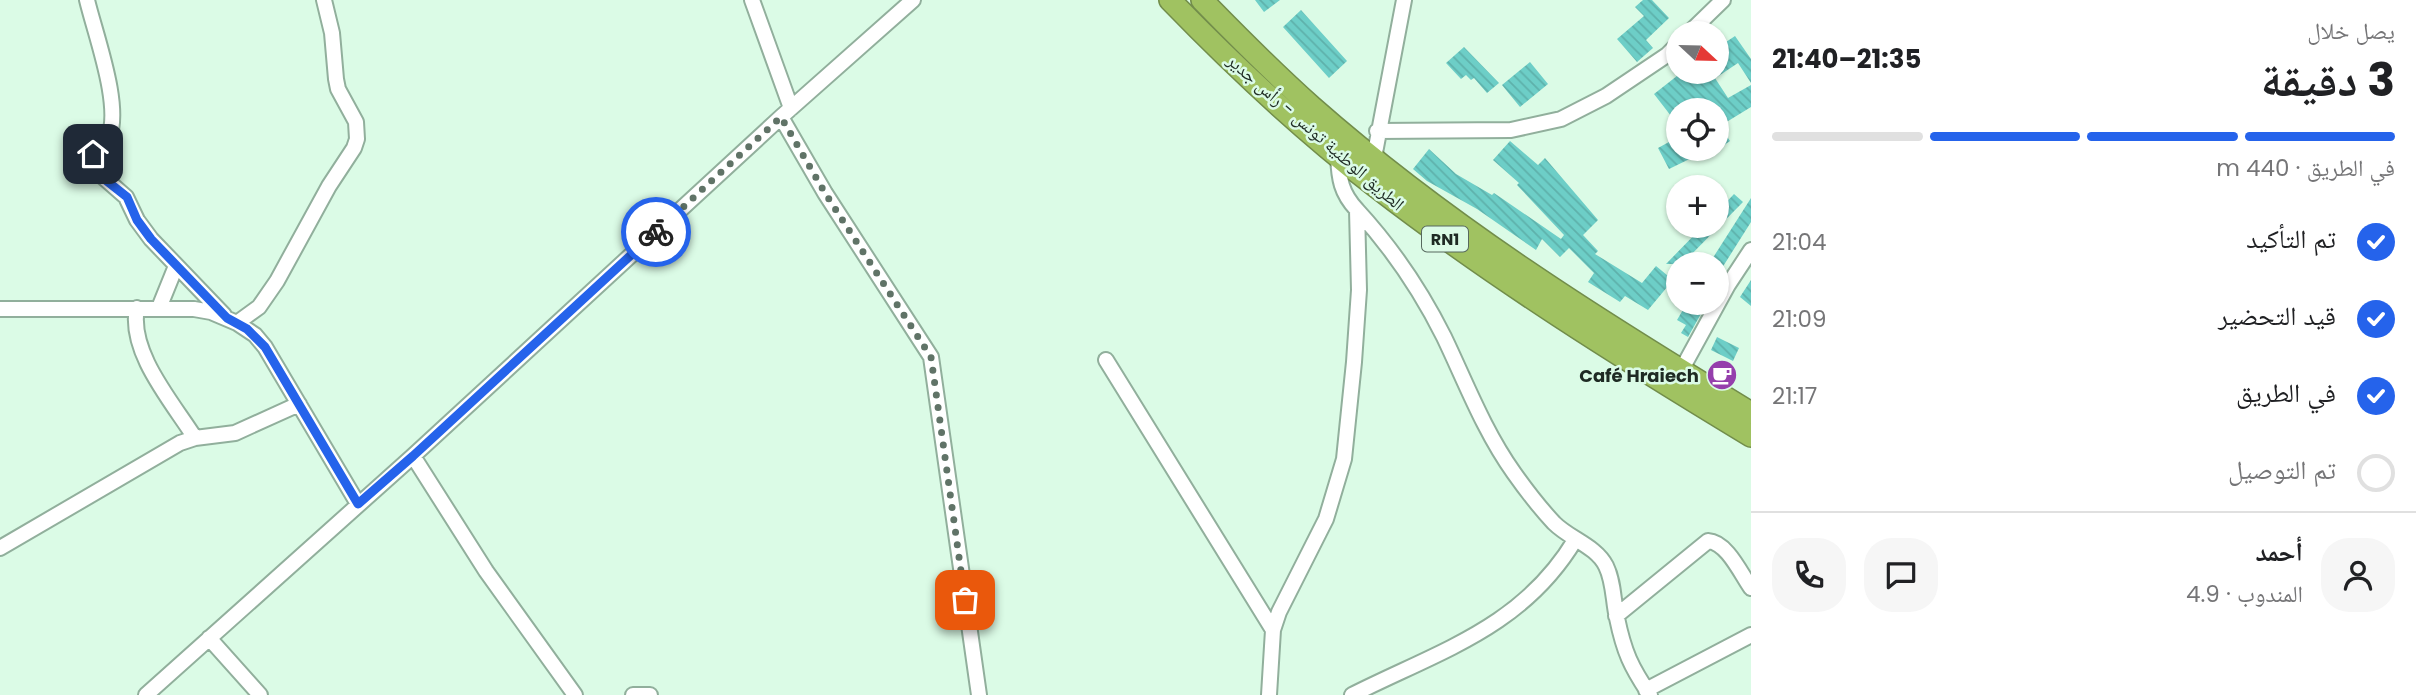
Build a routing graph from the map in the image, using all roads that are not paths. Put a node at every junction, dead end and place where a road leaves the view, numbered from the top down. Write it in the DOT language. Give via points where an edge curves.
graph roads {
  1 [pos="87,0"];
  2 [pos="324,0"];
  3 [pos="752,0"];
  4 [pos="914,0"];
  5 [pos="1170,0"];
  6 [pos="1202,0"];
  7 [pos="1404,0"];
  8 [pos="1723,0"];
  9 [pos="1701,21"];
  10 [pos="1666,56"];
  11 [pos="786,112"];
  12 [pos="1377,131"];
  13 [pos="1338,156"];
  14 [pos="1374,158"];
  15 [pos="1357,210"];
  16 [pos="1751,250"];
  17 [pos="176,266"];
  18 [pos="137,308"];
  19 [pos="159,308"];
  20 [pos="0,309"];
  21 [pos="232,320"];
  22 [pos="1106,360"];
  23 [pos="1676,380"];
  24 [pos="299,404"];
  25 [pos="1751,413"];
  26 [pos="1751,436"];
  27 [pos="195,438"];
  28 [pos="413,456"];
  29 [pos="358,504"];
  30 [pos="1575,540"];
  31 [pos="2,542"];
  32 [pos="1751,588"];
  33 [pos="1616,616"];
  34 [pos="1273,630"];
  35 [pos="1751,635"];
  36 [pos="208,638"];
  37 [pos="1648,692"];
  38 [pos="146,695"];
  39 [pos="260,695"];
  40 [pos="575,695"];
  41 [pos="633,695"];
  42 [pos="650,695"];
  43 [pos="979,695"];
  44 [pos="1269,695"];
  45 [pos="1352,695"];
  1 -- 17 [label="street" via="113,108 107,141 93,154 94,169 127,197 142,228"];
  2 -- 21 [label="street" via="338,89 356,122 357,139 277,281 259,307"];
  3 -- 11 [label="street"];
  4 -- 11 [label="street"];
  5 -- 13 [label="highway, الطريق الوطنية تونس - رأس جدير / RN1"];
  6 -- 14 [label="highway, الطريق الوطنية تونس - رأس جدير / RN1" via="1312,107"];
  7 -- 12 [label="street"];
  8 -- 9 [label="street"];
  10 -- 12 [label="street" via="1606,96 1561,119 1511,130"];
  11 -- 28 [label="street"];
  11 -- 43 [label="street" via="825,193 931,357"];
  12 -- 14 [label="street"];
  13 -- 15 [label="street" via="1339,183"];
  13 -- 23 [label="highway, الطريق الوطنية تونس - رأس جدير / RN1" via="1545,308"];
  14 -- 23 [label="highway, الطريق الوطنية تونس - رأس جدير / RN1"];
  15 -- 30 [label="street" via="1391,249 1431,313 1491,439 1542,508"];
  15 -- 34 [label="street" via="1359,290 1344,459 1326,519 1287,592"];
  16 -- 23 [label="street"];
  17 -- 19 [label="street"];
  17 -- 21 [label="street"];
  18 -- 19 [label="street"];
  18 -- 20 [label="street"];
  18 -- 27 [label="street" via="140,345"];
  19 -- 21 [label="street" via="194,309"];
  21 -- 24 [label="street" via="265,347"];
  22 -- 34 [label="street"];
  23 -- 25 [label="highway, الطريق الوطنية تونس - رأس جدير / RN1"];
  23 -- 26 [label="highway, الطريق الوطنية تونس - رأس جدير / RN1"];
  24 -- 27 [label="street" via="235,433"];
  24 -- 29 [label="street"];
  27 -- 31 [label="street"];
  28 -- 29 [label="street"];
  28 -- 40 [label="street" via="486,570"];
  29 -- 36 [label="street"];
  30 -- 33 [label="street" via="1605,564"];
  30 -- 45 [label="street" via="1550,576 1512,612 1484,631"];
  32 -- 33 [label="street" via="1724,549 1708,541"];
  33 -- 37 [label="street" via="1627,658"];
  34 -- 44 [label="street"];
  35 -- 37 [label="street"];
  36 -- 38 [label="street"];
  36 -- 39 [label="street"];
  41 -- 42 [label="street"];
}
